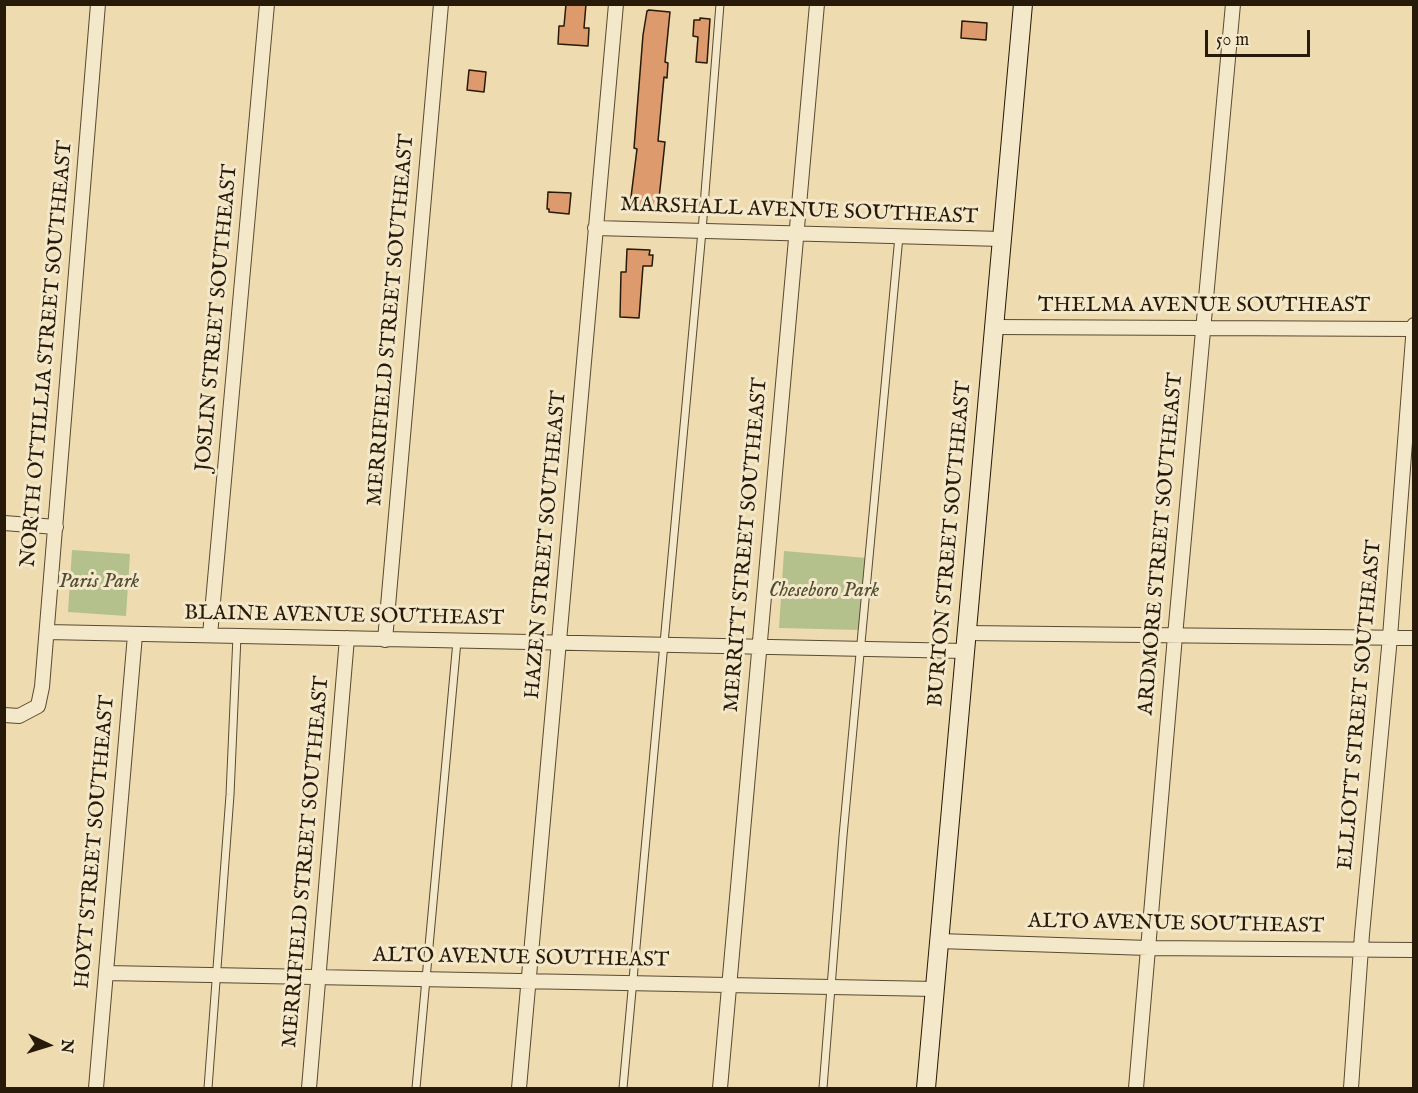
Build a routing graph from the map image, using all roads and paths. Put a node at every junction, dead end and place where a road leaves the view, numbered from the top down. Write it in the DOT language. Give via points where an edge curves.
graph roads {
  1 [pos="98,4"];
  2 [pos="267,4"];
  3 [pos="441,4"];
  4 [pos="616,4"];
  5 [pos="720,4"];
  6 [pos="817,4"];
  7 [pos="1023,4"];
  8 [pos="1233,4"];
  9 [pos="596,228"];
  10 [pos="702,231"];
  11 [pos="797,233"];
  12 [pos="899,236"];
  13 [pos="1002,239"];
  14 [pos="1413,325"];
  15 [pos="994,327"];
  16 [pos="1203,329"];
  17 [pos="1413,329"];
  18 [pos="1409,437"];
  19 [pos="4,523"];
  20 [pos="56,527"];
  21 [pos="47,632"];
  22 [pos="135,635"];
  23 [pos="210,635"];
  24 [pos="237,636"];
  25 [pos="1175,636"];
  26 [pos="1390,637"];
  27 [pos="347,638"];
  28 [pos="1413,638"];
  29 [pos="385,640"];
  30 [pos="457,641"];
  31 [pos="560,642"];
  32 [pos="965,642"];
  33 [pos="663,644"];
  34 [pos="759,646"];
  35 [pos="861,648"];
  36 [pos="4,715"];
  37 [pos="939,941"];
  38 [pos="1148,948"];
  39 [pos="1361,948"];
  40 [pos="1413,950"];
  41 [pos="106,973"];
  42 [pos="218,975"];
  43 [pos="319,976"];
  44 [pos="426,979"];
  45 [pos="528,981"];
  46 [pos="633,982"];
  47 [pos="730,984"];
  48 [pos="832,986"];
  49 [pos="934,988"];
  50 [pos="96,1089"];
  51 [pos="208,1089"];
  52 [pos="309,1089"];
  53 [pos="416,1089"];
  54 [pos="519,1089"];
  55 [pos="623,1089"];
  56 [pos="720,1089"];
  57 [pos="823,1089"];
  58 [pos="926,1089"];
  59 [pos="1136,1089"];
  60 [pos="1351,1089"];
  1 -- 20 [label="street, NORTH OTTILLIA STREET SOUTHEAST"];
  2 -- 23 [label="street, JOSLIN STREET SOUTHEAST"];
  3 -- 29 [label="street, MERRIFIELD STREET SOUTHEAST"];
  4 -- 9 [label="street, HAZEN STREET SOUTHEAST"];
  5 -- 10 [label="lane"];
  6 -- 11 [label="street, MERRITT STREET SOUTHEAST"];
  7 -- 13 [label="main road, BURTON STREET SOUTHEAST"];
  8 -- 16 [label="street, ARDMORE STREET SOUTHEAST"];
  9 -- 10 [label="street, MARSHALL AVENUE SOUTHEAST"];
  9 -- 31 [label="street, HAZEN STREET SOUTHEAST"];
  10 -- 11 [label="street, MARSHALL AVENUE SOUTHEAST"];
  10 -- 33 [label="lane"];
  11 -- 12 [label="street, MARSHALL AVENUE SOUTHEAST"];
  11 -- 34 [label="street, MERRITT STREET SOUTHEAST"];
  12 -- 13 [label="street, MARSHALL AVENUE SOUTHEAST"];
  12 -- 35 [label="lane"];
  13 -- 15 [label="main road, BURTON STREET SOUTHEAST"];
  14 -- 17 [label="street, ELLIOTT STREET SOUTHEAST"];
  15 -- 16 [label="street, THELMA AVENUE SOUTHEAST"];
  15 -- 32 [label="main road, BURTON STREET SOUTHEAST"];
  16 -- 17 [label="street, THELMA AVENUE SOUTHEAST"];
  16 -- 25 [label="street, ARDMORE STREET SOUTHEAST"];
  17 -- 18 [label="street, ELLIOTT STREET SOUTHEAST"];
  18 -- 26 [label="street, ELLIOTT STREET SOUTHEAST"];
  19 -- 20 [label="street"];
  20 -- 21 [label="street, NORTH OTTILLIA STREET SOUTHEAST"];
  21 -- 22 [label="street, BLAINE AVENUE SOUTHEAST"];
  21 -- 36 [label="street, NORTH OTTILLIA STREET SOUTHEAST" via="38,706 19,716"];
  22 -- 23 [label="street, BLAINE AVENUE SOUTHEAST"];
  22 -- 41 [label="street, HOYT STREET SOUTHEAST"];
  23 -- 24 [label="street, BLAINE AVENUE SOUTHEAST"];
  24 -- 27 [label="street, BLAINE AVENUE SOUTHEAST"];
  24 -- 42 [label="lane"];
  25 -- 26 [label="street, BLAINE AVENUE SOUTHEAST"];
  25 -- 32 [label="street, BLAINE AVENUE SOUTHEAST"];
  25 -- 38 [label="street, ARDMORE STREET SOUTHEAST"];
  26 -- 28 [label="street, BLAINE AVENUE SOUTHEAST"];
  26 -- 39 [label="street, ELLIOTT STREET SOUTHEAST"];
  27 -- 29 [label="street, BLAINE AVENUE SOUTHEAST"];
  27 -- 43 [label="street, MERRIFIELD STREET SOUTHEAST"];
  29 -- 30 [label="street, BLAINE AVENUE SOUTHEAST"];
  30 -- 31 [label="street, BLAINE AVENUE SOUTHEAST"];
  30 -- 44 [label="lane"];
  31 -- 33 [label="street, BLAINE AVENUE SOUTHEAST"];
  31 -- 45 [label="street, HAZEN STREET SOUTHEAST"];
  32 -- 35 [label="street, BLAINE AVENUE SOUTHEAST"];
  32 -- 37 [label="main road, BURTON STREET SOUTHEAST"];
  33 -- 34 [label="street, BLAINE AVENUE SOUTHEAST"];
  33 -- 46 [label="lane"];
  34 -- 35 [label="street, BLAINE AVENUE SOUTHEAST"];
  34 -- 47 [label="street, MERRITT STREET SOUTHEAST"];
  35 -- 48 [label="lane"];
  37 -- 38 [label="street, ALTO AVENUE SOUTHEAST"];
  37 -- 49 [label="main road, BURTON STREET SOUTHEAST"];
  38 -- 39 [label="street, ALTO AVENUE SOUTHEAST"];
  38 -- 59 [label="street, ARDMORE STREET SOUTHEAST"];
  39 -- 40 [label="street, ALTO AVENUE SOUTHEAST"];
  39 -- 60 [label="street, ELLIOTT STREET SOUTHEAST"];
  41 -- 42 [label="street, ALTO AVENUE SOUTHEAST"];
  41 -- 50 [label="street, HOYT STREET SOUTHEAST"];
  42 -- 43 [label="street, ALTO AVENUE SOUTHEAST"];
  42 -- 51 [label="lane"];
  43 -- 44 [label="street, ALTO AVENUE SOUTHEAST"];
  43 -- 52 [label="street, MERRIFIELD STREET SOUTHEAST"];
  44 -- 45 [label="street, ALTO AVENUE SOUTHEAST"];
  44 -- 53 [label="lane"];
  45 -- 46 [label="street, ALTO AVENUE SOUTHEAST"];
  45 -- 54 [label="street, HAZEN STREET SOUTHEAST"];
  46 -- 47 [label="street, ALTO AVENUE SOUTHEAST"];
  46 -- 55 [label="lane"];
  47 -- 48 [label="street, ALTO AVENUE SOUTHEAST"];
  47 -- 56 [label="street, MERRITT STREET SOUTHEAST"];
  48 -- 49 [label="street, ALTO AVENUE SOUTHEAST"];
  48 -- 57 [label="lane"];
  49 -- 58 [label="main road, BURTON STREET SOUTHEAST"];
}
